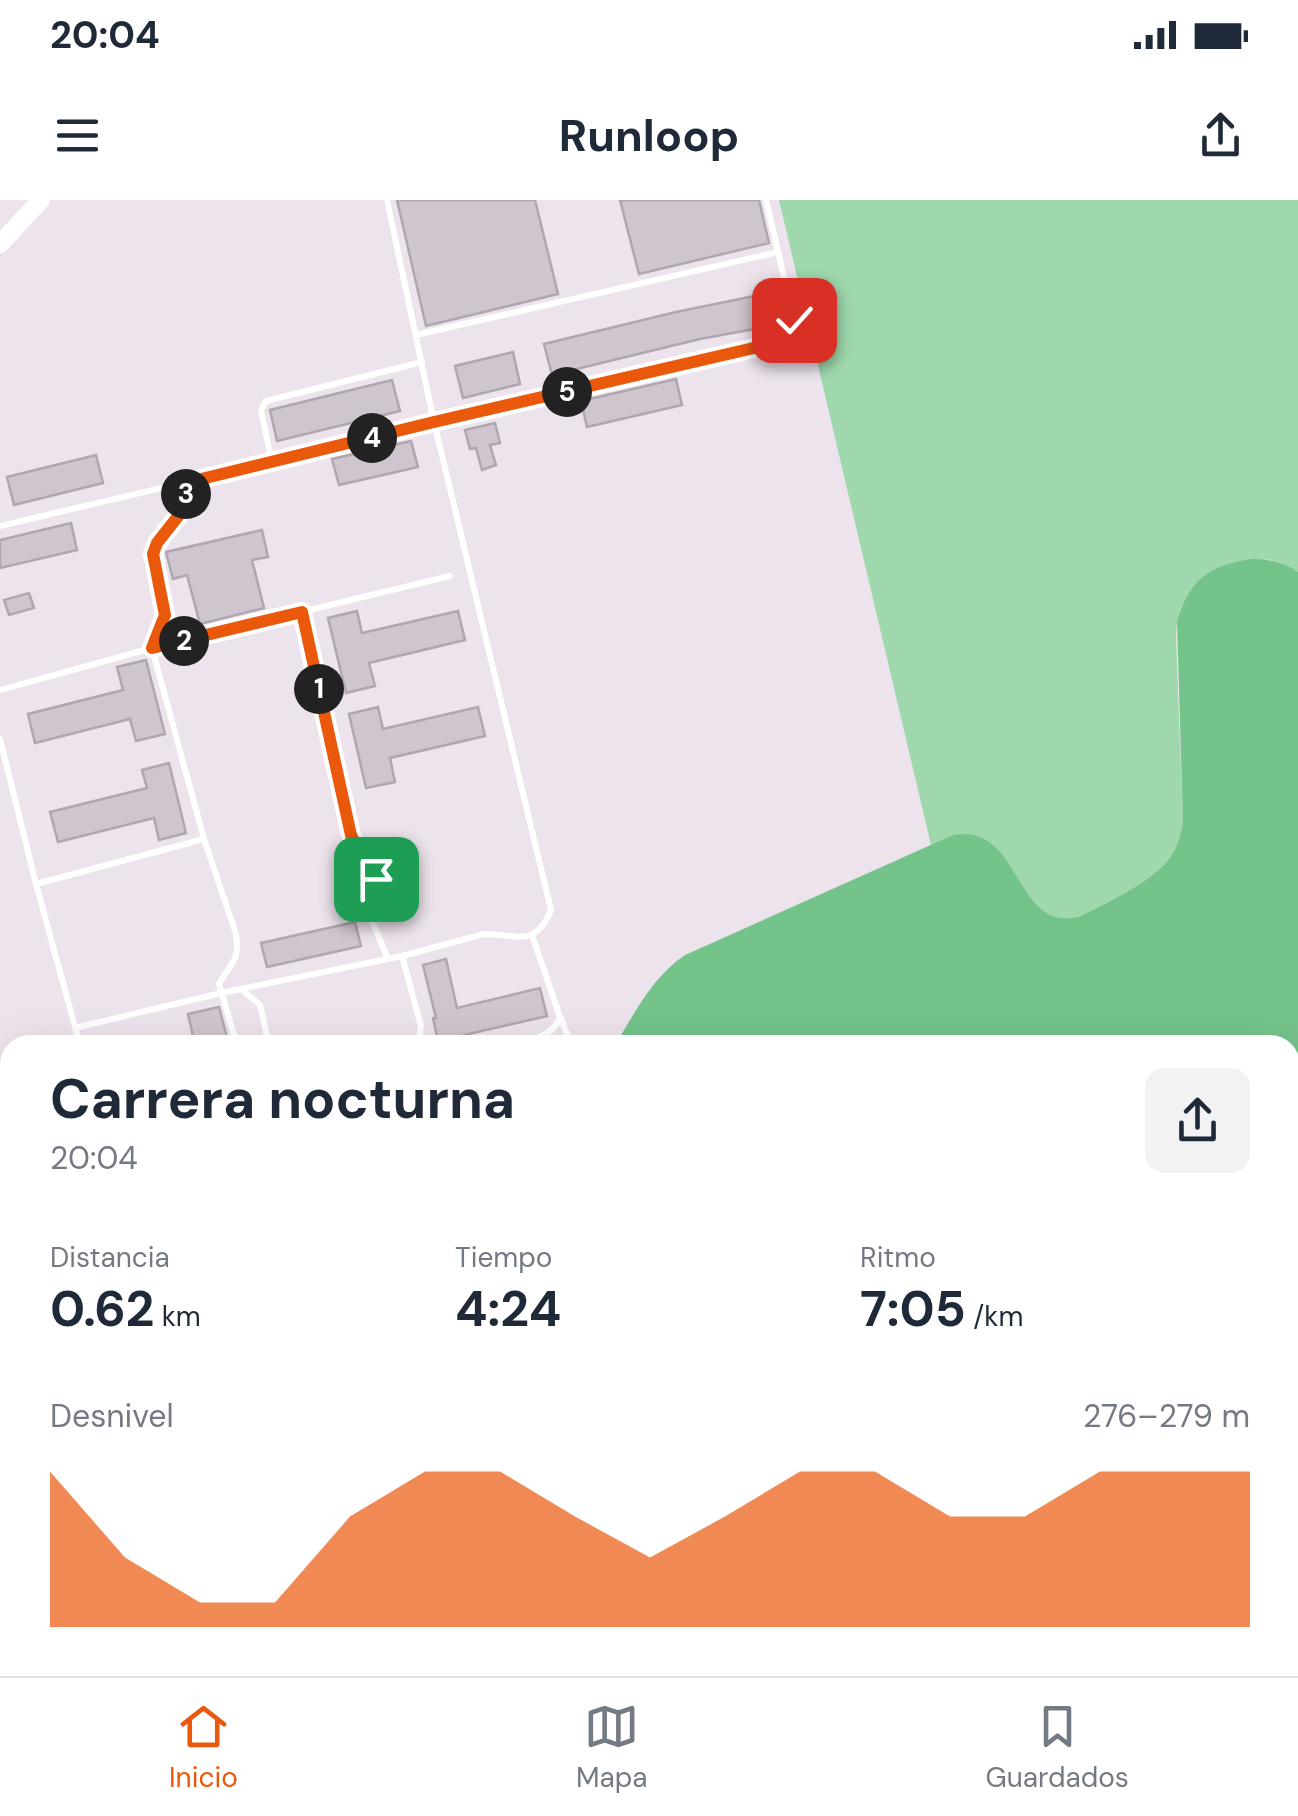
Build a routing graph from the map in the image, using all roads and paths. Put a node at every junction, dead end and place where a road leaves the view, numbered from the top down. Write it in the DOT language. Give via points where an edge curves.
graph roads {
  1 [pos="42,200"];
  2 [pos="387,200"];
  3 [pos="766,200"];
  4 [pos="0,244"];
  5 [pos="778,252"];
  6 [pos="416,335"];
  7 [pos="422,362"];
  8 [pos="434,422"];
  9 [pos="272,463"];
  10 [pos="189,482"];
  11 [pos="0,526"];
  12 [pos="450,576"];
  13 [pos="302,612"];
  14 [pos="152,648"];
  15 [pos="0,690"];
  16 [pos="0,739"];
  17 [pos="204,838"];
  18 [pos="36,884"];
  19 [pos="532,936"];
  20 [pos="402,956"];
  21 [pos="388,959"];
  22 [pos="241,989"];
  23 [pos="221,993"];
  24 [pos="560,1017"];
  25 [pos="75,1028"];
  26 [pos="77,1035"];
  27 [pos="233,1035"];
  28 [pos="268,1035"];
  29 [pos="419,1035"];
  30 [pos="540,1035"];
  31 [pos="566,1035"];
  1 -- 4 [label="main road"];
  2 -- 6 [label="lane"];
  3 -- 5 [label="lane"];
  5 -- 6 [label="lane"];
  5 -- 8 [label="lane" via="794,320 780,342"];
  6 -- 7 [label="lane"];
  7 -- 8 [label="lane"];
  7 -- 9 [label="lane" via="266,401 261,410"];
  8 -- 9 [label="lane"];
  8 -- 19 [label="lane" via="551,910"];
  9 -- 10 [label="lane"];
  10 -- 11 [label="lane"];
  10 -- 14 [label="lane" via="183,510 153,554 165,615"];
  12 -- 13 [label="lane"];
  13 -- 14 [label="lane"];
  13 -- 21 [label="lane" via="351,835 390,895 389,905 371,919"];
  14 -- 15 [label="lane"];
  14 -- 17 [label="lane"];
  16 -- 18 [label="lane"];
  17 -- 18 [label="lane"];
  17 -- 23 [label="lane" via="238,950 219,984"];
  18 -- 25 [label="lane"];
  19 -- 20 [label="lane" via="484,934"];
  19 -- 24 [label="lane"];
  20 -- 21 [label="lane"];
  20 -- 29 [label="lane"];
  21 -- 22 [label="lane"];
  22 -- 23 [label="lane"];
  22 -- 28 [label="lane" via="260,1005"];
  23 -- 25 [label="lane"];
  23 -- 27 [label="lane"];
  24 -- 30 [label="lane" via="555,1029"];
  24 -- 31 [label="lane"];
  25 -- 26 [label="lane"];
}
